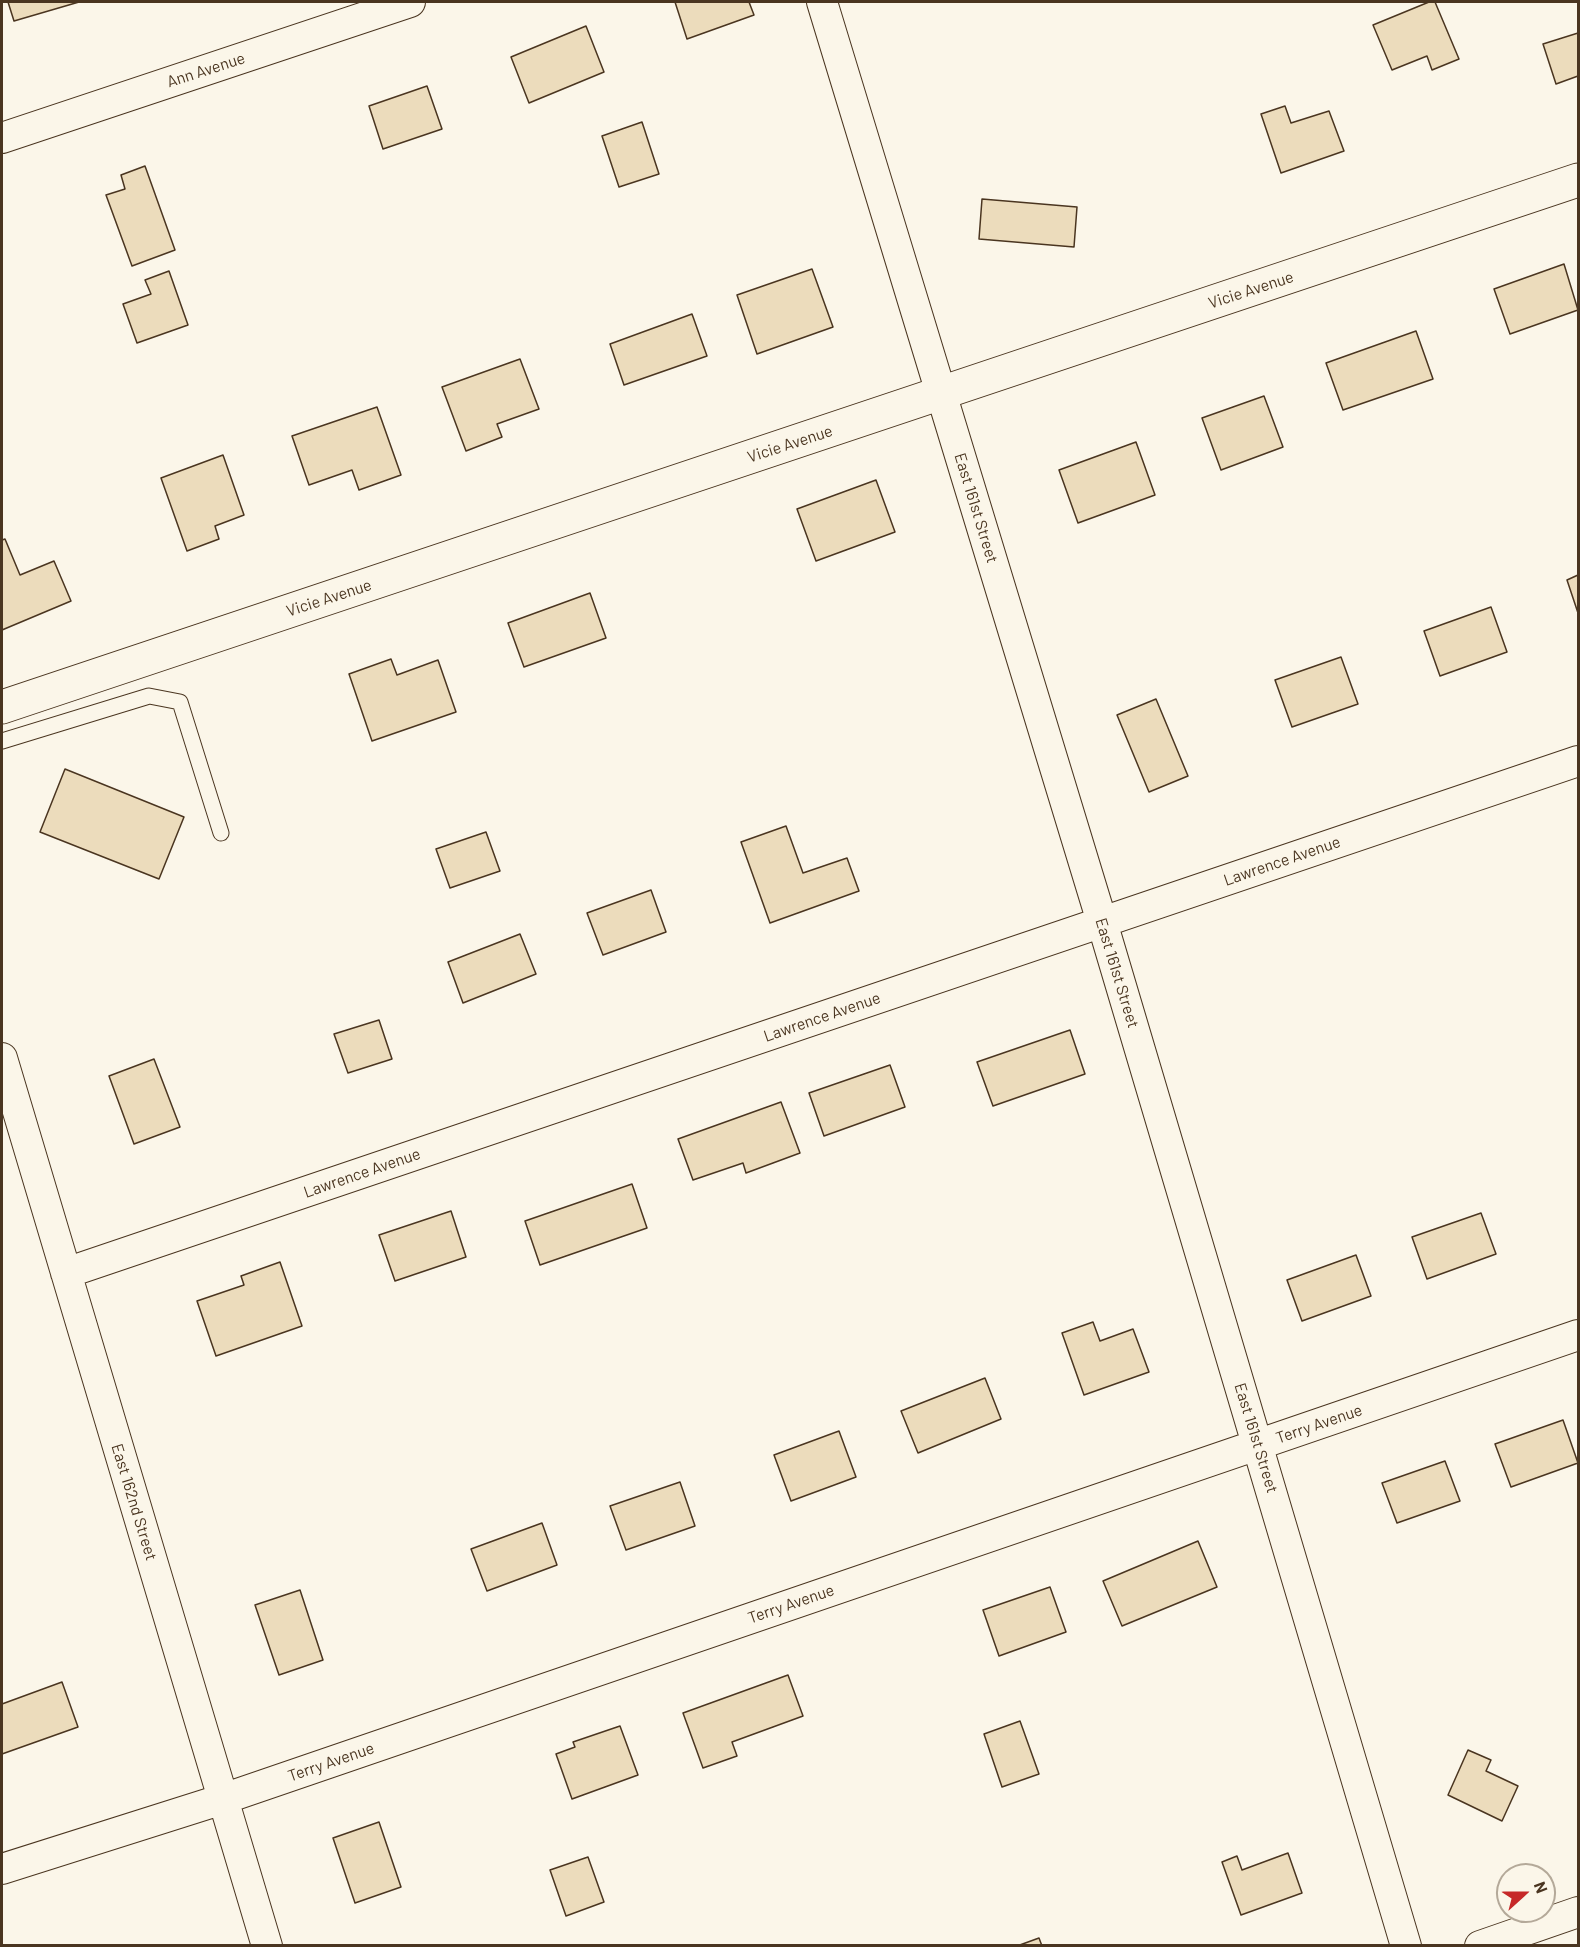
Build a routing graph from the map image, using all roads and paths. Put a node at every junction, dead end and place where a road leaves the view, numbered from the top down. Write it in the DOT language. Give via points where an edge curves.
graph roads {
  1 [pos="410,2"];
  2 [pos="822,2"];
  3 [pos="2,138"];
  4 [pos="1578,180"];
  5 [pos="941,393"];
  6 [pos="2,707"];
  7 [pos="2,741"];
  8 [pos="1578,761"];
  9 [pos="221,833"];
  10 [pos="1102,922"];
  11 [pos="2,1058"];
  12 [pos="66,1273"];
  13 [pos="1578,1335"];
  14 [pos="1257,1444"];
  15 [pos="223,1799"];
  16 [pos="2,1869"];
  17 [pos="1578,1912"];
  18 [pos="267,1946"];
  19 [pos="1406,1946"];
  20 [pos="1480,1946"];
  1 -- 3 [label="street, Ann Avenue"];
  2 -- 5 [label="street, East 161st Street"];
  4 -- 5 [label="street, Vicie Avenue"];
  5 -- 6 [label="street, Vicie Avenue"];
  5 -- 10 [label="street, East 161st Street"];
  7 -- 9 [label="lane" via="149,696 180,702"];
  8 -- 10 [label="street, Lawrence Avenue"];
  10 -- 12 [label="street, Lawrence Avenue"];
  10 -- 14 [label="street, East 161st Street"];
  11 -- 12 [label="street, East 162nd Street"];
  12 -- 15 [label="street, East 162nd Street"];
  13 -- 14 [label="street, Terry Avenue"];
  14 -- 15 [label="street, Terry Avenue"];
  14 -- 19 [label="street, East 161st Street"];
  15 -- 16 [label="street, Terry Avenue"];
  15 -- 18 [label="street, East 162nd Street"];
  17 -- 20 [label="street"];
}
